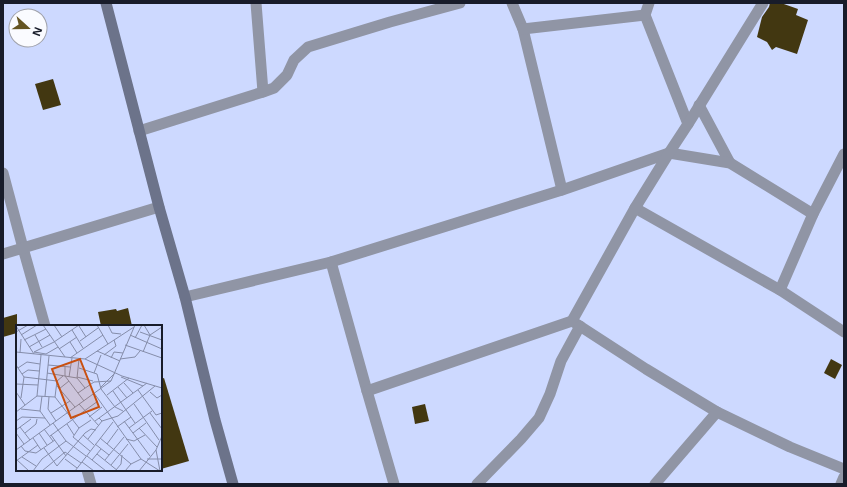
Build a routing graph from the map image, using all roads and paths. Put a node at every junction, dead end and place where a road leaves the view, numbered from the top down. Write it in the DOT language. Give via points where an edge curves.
graph roads {
  1 [pos="106,3"];
  2 [pos="256,3"];
  3 [pos="460,3"];
  4 [pos="512,3"];
  5 [pos="649,3"];
  6 [pos="763,3"];
  7 [pos="645,15"];
  8 [pos="524,29"];
  9 [pos="263,92"];
  10 [pos="699,105"];
  11 [pos="688,124"];
  12 [pos="139,131"];
  13 [pos="669,153"];
  14 [pos="844,154"];
  15 [pos="730,163"];
  16 [pos="3,173"];
  17 [pos="562,190"];
  18 [pos="159,207"];
  19 [pos="635,208"];
  20 [pos="813,214"];
  21 [pos="23,248"];
  22 [pos="3,254"];
  23 [pos="332,262"];
  24 [pos="780,290"];
  25 [pos="184,297"];
  26 [pos="576,324"];
  27 [pos="45,325"];
  28 [pos="844,332"];
  29 [pos="367,391"];
  30 [pos="716,412"];
  31 [pos="844,470"];
  32 [pos="87,471"];
  33 [pos="844,477"];
  34 [pos="91,484"];
  35 [pos="233,484"];
  36 [pos="394,484"];
  37 [pos="477,484"];
  38 [pos="655,484"];
  39 [pos="841,484"];
  1 -- 12 [label="main road"];
  2 -- 9 [label="street"];
  3 -- 9 [label="street" via="308,47 294,60 287,75 274,88"];
  4 -- 8 [label="street"];
  5 -- 7 [label="street"];
  6 -- 10 [label="street"];
  7 -- 8 [label="street"];
  7 -- 11 [label="street"];
  8 -- 17 [label="street"];
  9 -- 12 [label="street"];
  10 -- 11 [label="street"];
  10 -- 15 [label="street"];
  11 -- 13 [label="street"];
  12 -- 18 [label="main road"];
  13 -- 15 [label="street"];
  13 -- 17 [label="street"];
  13 -- 19 [label="street"];
  14 -- 20 [label="street"];
  15 -- 20 [label="street"];
  16 -- 21 [label="street"];
  17 -- 23 [label="street"];
  18 -- 21 [label="street"];
  18 -- 25 [label="main road"];
  19 -- 24 [label="street"];
  19 -- 26 [label="street"];
  20 -- 24 [label="street"];
  21 -- 22 [label="street"];
  21 -- 27 [label="street"];
  23 -- 25 [label="street"];
  23 -- 29 [label="street"];
  24 -- 28 [label="street"];
  25 -- 35 [label="main road"];
  26 -- 29 [label="street"];
  26 -- 30 [label="street"];
  26 -- 37 [label="street" via="539,418"];
  29 -- 36 [label="street"];
  30 -- 31 [label="street"];
  30 -- 38 [label="street"];
  32 -- 34 [label="street"];
  33 -- 39 [label="street"];
}
